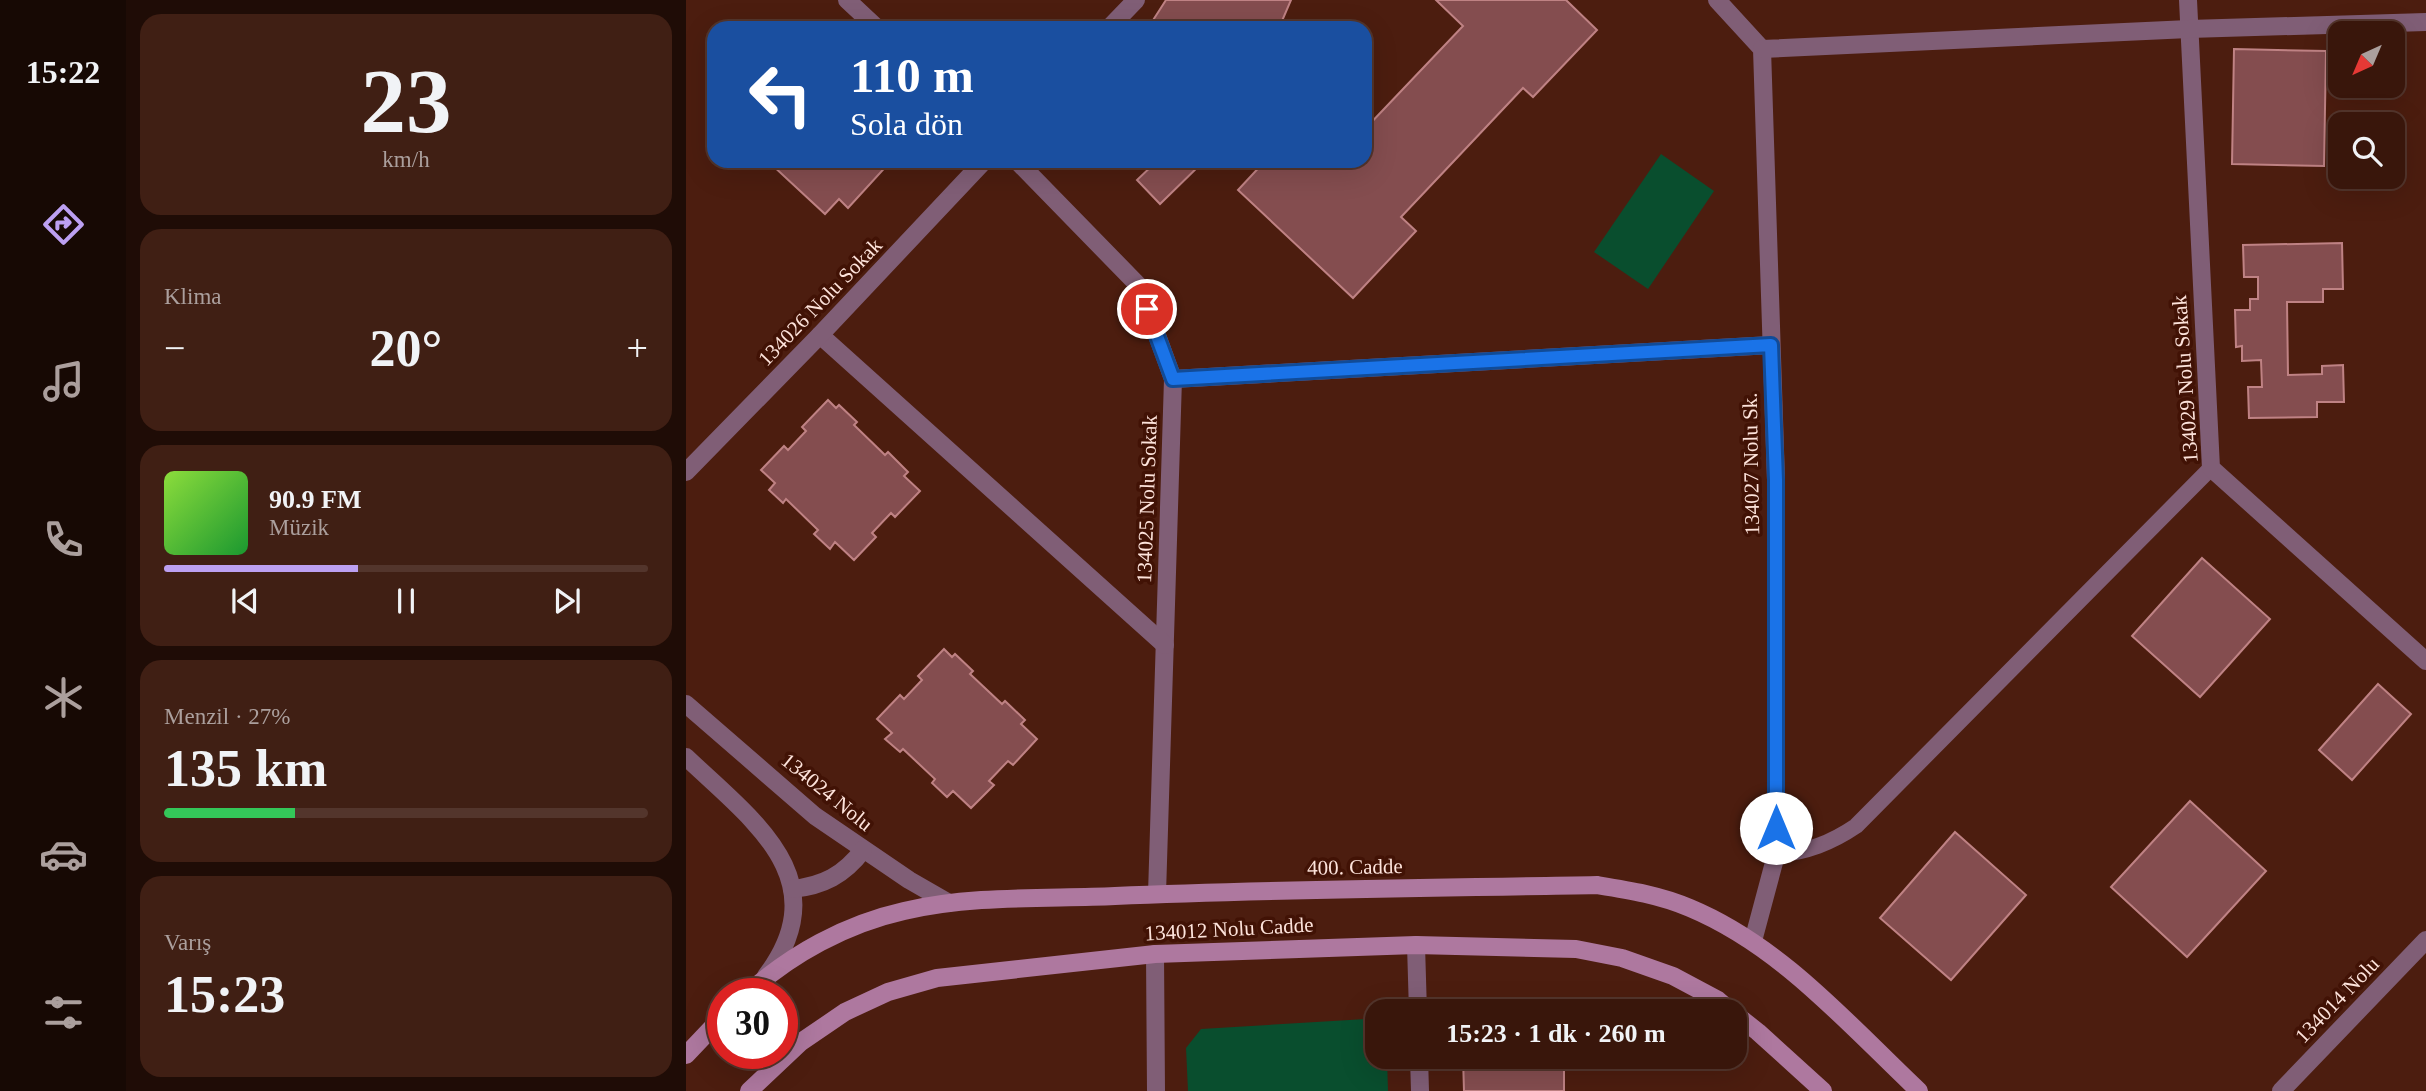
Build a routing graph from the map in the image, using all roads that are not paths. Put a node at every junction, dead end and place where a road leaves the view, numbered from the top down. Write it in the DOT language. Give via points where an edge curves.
graph roads {
  1 [pos="847,0"];
  2 [pos="1136,0"];
  3 [pos="1717,0"];
  4 [pos="2188,0"];
  5 [pos="870,21"];
  6 [pos="1116,21"];
  7 [pos="2426,22"];
  8 [pos="2189,29"];
  9 [pos="1762,49"];
  10 [pos="977,168"];
  11 [pos="1024,168"];
  12 [pos="820,335"];
  13 [pos="1771,345"];
  14 [pos="1173,379"];
  15 [pos="2211,468"];
  16 [pos="686,472"];
  17 [pos="1165,645"];
  18 [pos="2426,661"];
  19 [pos="686,705"];
  20 [pos="686,757"];
  21 [pos="863,850"];
  22 [pos="1776,855"];
  23 [pos="792,889"];
  24 [pos="1157,894"];
  25 [pos="949,903"];
  26 [pos="2426,940"];
  27 [pos="1754,941"];
  28 [pos="1416,945"];
  29 [pos="1155,954"];
  30 [pos="765,977"];
  31 [pos="1418,999"];
  32 [pos="1715,999"];
  33 [pos="1747,1023"];
  34 [pos="707,1033"];
  35 [pos="686,1055"];
  36 [pos="1419,1069"];
  37 [pos="749,1091"];
  38 [pos="1156,1091"];
  39 [pos="1420,1091"];
  40 [pos="1823,1091"];
  41 [pos="1919,1091"];
  42 [pos="2281,1091"];
  1 -- 5 [label="street"];
  2 -- 6 [label="street"];
  3 -- 9 [label="street"];
  4 -- 8 [label="street, 134029 Nolu Sokak"];
  7 -- 8 [label="street"];
  8 -- 9 [label="street"];
  8 -- 15 [label="street, 134029 Nolu Sokak"];
  9 -- 13 [label="street, 134027 Nolu Sk."];
  10 -- 12 [label="street, 134026 Nolu Sokak"];
  11 -- 14 [label="street, 134025 Nolu Sokak" via="1139,286"];
  12 -- 16 [label="street, 134026 Nolu Sokak"];
  12 -- 17 [label="street"];
  13 -- 14 [label="street"];
  13 -- 22 [label="street, 134027 Nolu Sk." via="1776,480"];
  14 -- 17 [label="street, 134025 Nolu Sokak"];
  15 -- 18 [label="street, 134029 Nolu Sokak"];
  15 -- 22 [label="lane" via="1856,825 1818,847"];
  17 -- 24 [label="street, 134025 Nolu Sokak"];
  19 -- 21 [label="street, 134024 Nolu" via="815,816"];
  20 -- 23 [label="street" via="766,833 787,869"];
  21 -- 23 [label="street" via="828,881"];
  21 -- 25 [label="street, 134024 Nolu"];
  22 -- 27 [label="street, 134027 Nolu Sk."];
  23 -- 30 [label="street" via="788,936"];
  24 -- 25 [label="main road, 400. Cadde"];
  24 -- 27 [label="main road, 400. Cadde" via="1597,885 1688,907"];
  25 -- 30 [label="main road, 400. Cadde" via="903,911 851,928"];
  26 -- 42 [label="street, 134014 Nolu"];
  27 -- 41 [label="main road, 400. Cadde"];
  28 -- 29 [label="main road, 134012 Nolu Cadde"];
  28 -- 31 [label="street"];
  28 -- 32 [label="main road, 134012 Nolu Cadde" via="1576,949 1622,958 1673,976"];
  29 -- 37 [label="main road, 134012 Nolu Cadde" via="937,978 888,992 845,1012 801,1042"];
  29 -- 38 [label="street"];
  33 -- 40 [label="main road, 134012 Nolu Cadde"];
  34 -- 35 [label="main road"];
  36 -- 39 [label="street"];
}
